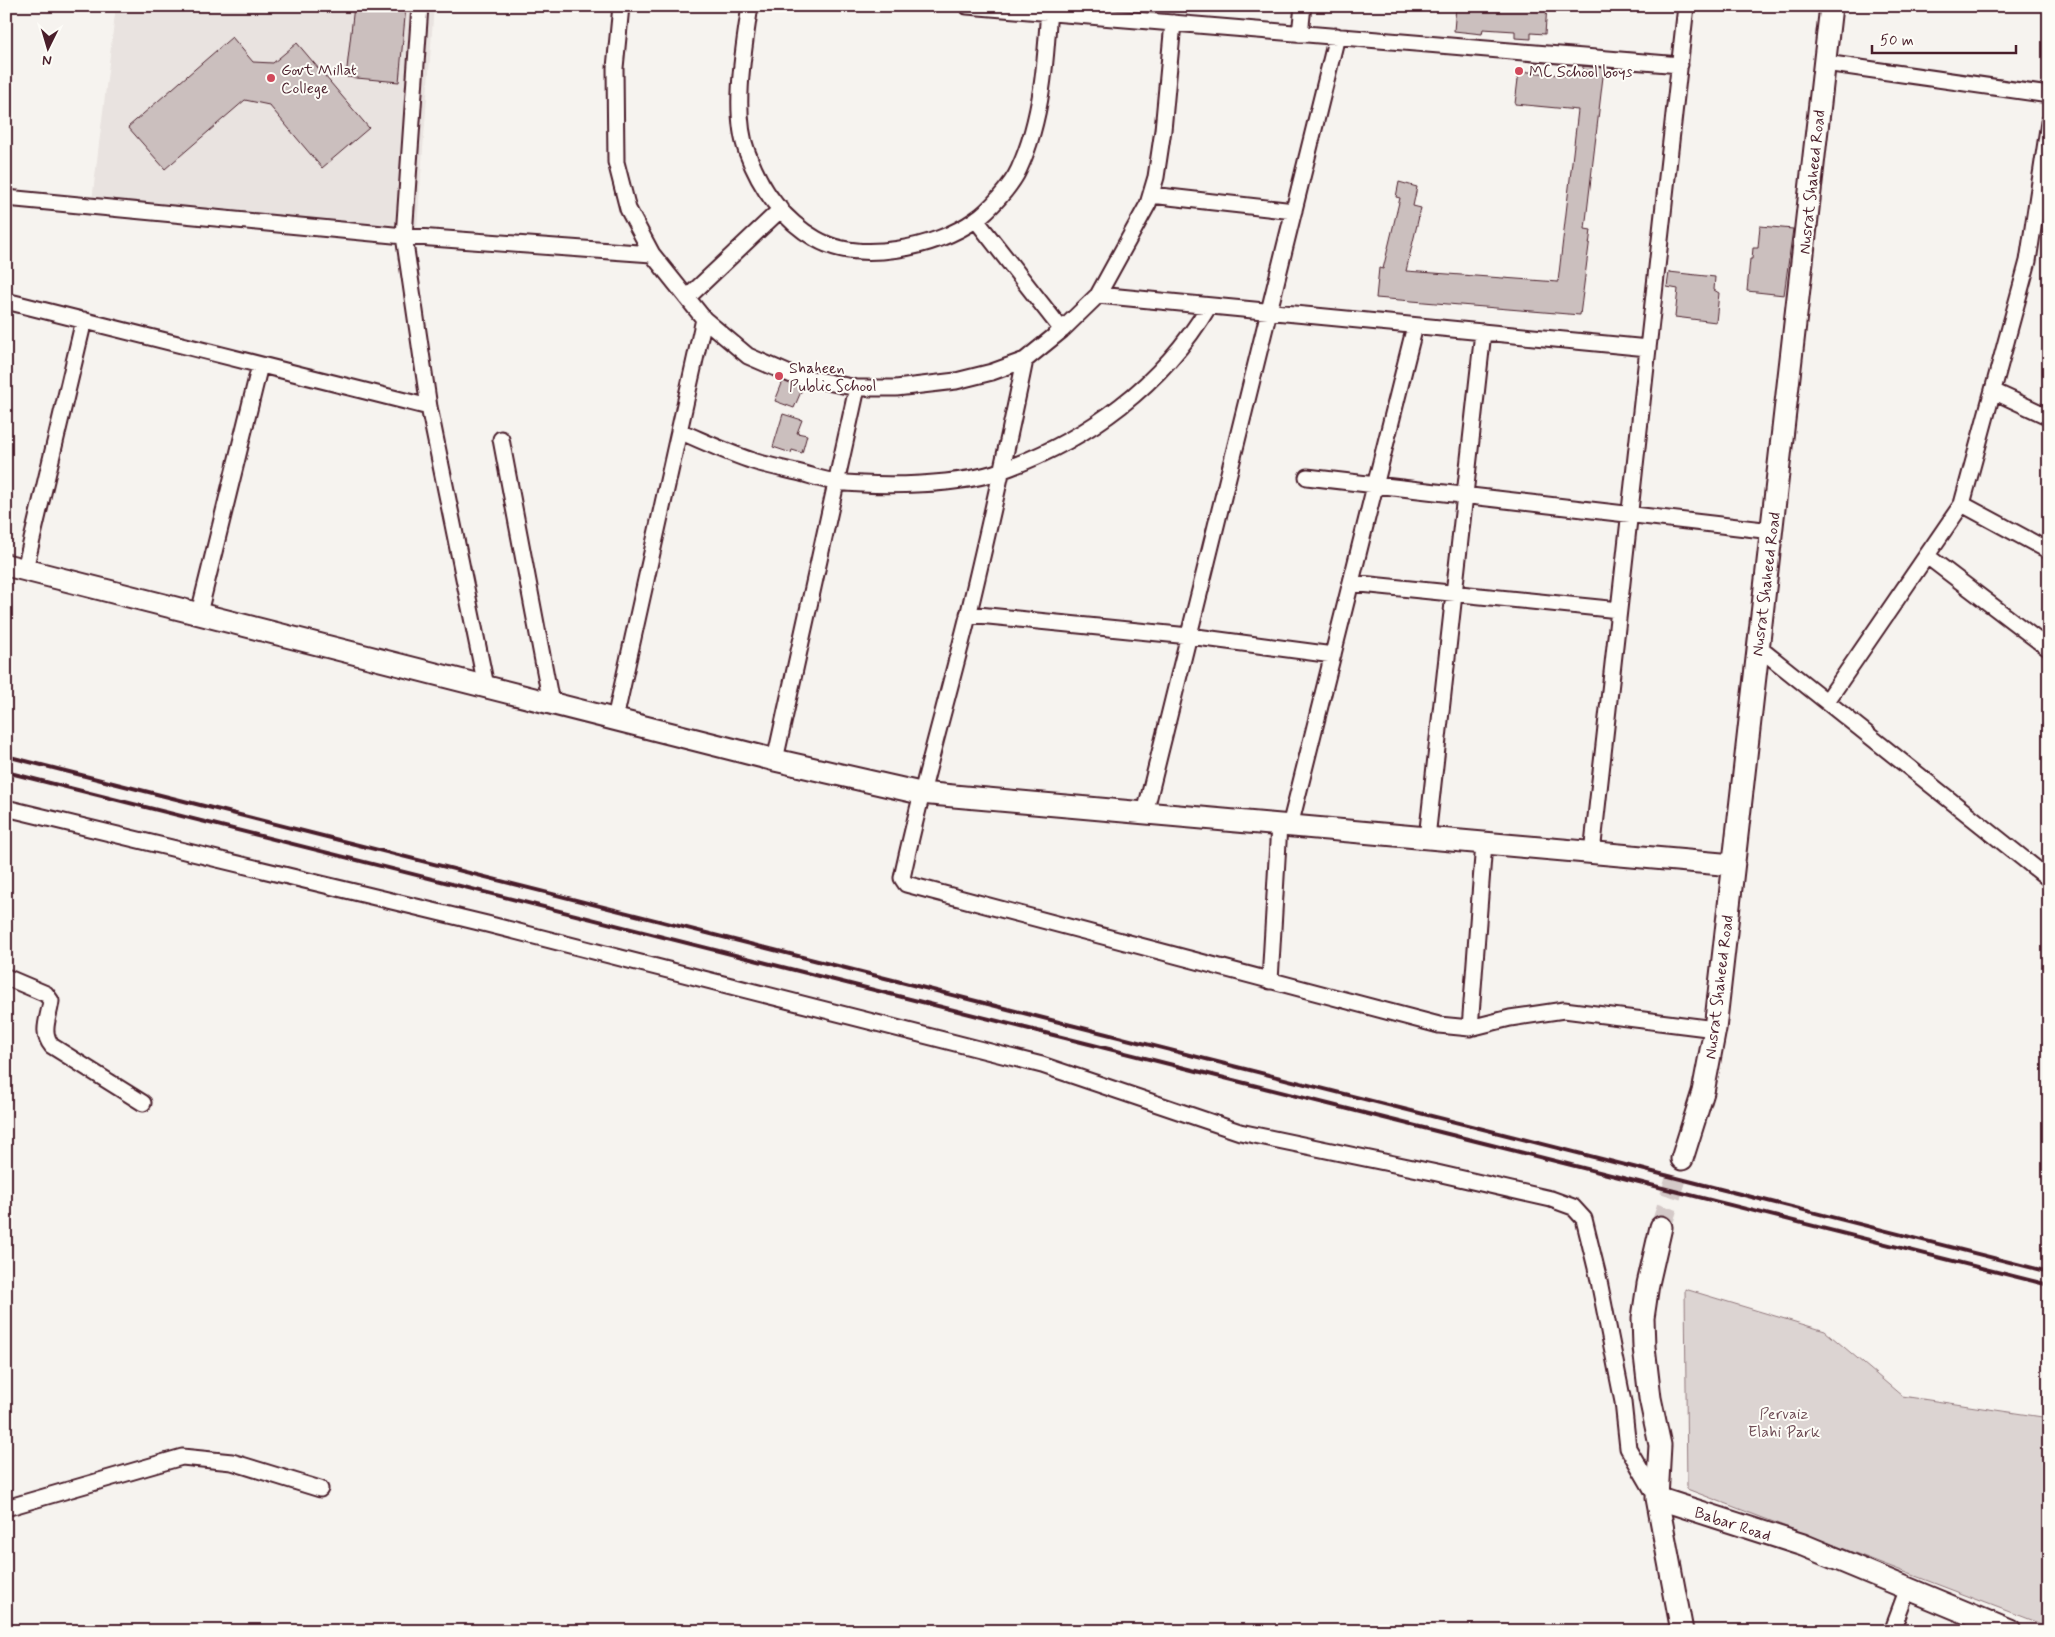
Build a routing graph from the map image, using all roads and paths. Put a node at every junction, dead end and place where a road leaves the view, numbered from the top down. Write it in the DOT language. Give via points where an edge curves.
graph roads {
  1 [pos="420,6"];
  2 [pos="621,6"];
  3 [pos="750,6"];
  4 [pos="967,6"];
  5 [pos="1303,6"];
  6 [pos="1686,6"];
  7 [pos="1831,6"];
  8 [pos="1049,10"];
  9 [pos="1173,23"];
  10 [pos="1300,34"];
  11 [pos="1337,36"];
  12 [pos="1825,63"];
  13 [pos="1680,65"];
  14 [pos="2049,94"];
  15 [pos="2049,122"];
  16 [pos="1151,195"];
  17 [pos="6,198"];
  18 [pos="781,210"];
  19 [pos="1294,211"];
  20 [pos="976,220"];
  21 [pos="404,236"];
  22 [pos="652,254"];
  23 [pos="1098,295"];
  24 [pos="687,298"];
  25 [pos="6,301"];
  26 [pos="1209,306"];
  27 [pos="1270,312"];
  28 [pos="704,319"];
  29 [pos="84,320"];
  30 [pos="1415,326"];
  31 [pos="1062,330"];
  32 [pos="1483,332"];
  33 [pos="1648,348"];
  34 [pos="1025,360"];
  35 [pos="260,364"];
  36 [pos="857,388"];
  37 [pos="1993,391"];
  38 [pos="429,407"];
  39 [pos="2049,417"];
  40 [pos="679,431"];
  41 [pos="501,438"];
  42 [pos="1002,471"];
  43 [pos="1306,477"];
  44 [pos="836,482"];
  45 [pos="1375,485"];
  46 [pos="1465,495"];
  47 [pos="1962,504"];
  48 [pos="1630,514"];
  49 [pos="1772,531"];
  50 [pos="2049,551"];
  51 [pos="1927,556"];
  52 [pos="16,567"];
  53 [pos="1351,583"];
  54 [pos="1454,593"];
  55 [pos="1619,610"];
  56 [pos="199,614"];
  57 [pos="968,614"];
  58 [pos="1189,636"];
  59 [pos="1758,647"];
  60 [pos="2049,649"];
  61 [pos="1333,655"];
  62 [pos="486,686"];
  63 [pos="1827,702"];
  64 [pos="551,703"];
  65 [pos="615,719"];
  66 [pos="775,760"];
  67 [pos="920,793"];
  68 [pos="6,808"];
  69 [pos="1145,813"];
  70 [pos="1284,825"];
  71 [pos="1428,838"];
  72 [pos="1484,843"];
  73 [pos="1592,853"];
  74 [pos="1733,865"];
  75 [pos="2049,879"];
  76 [pos="6,977"];
  77 [pos="1270,981"];
  78 [pos="1470,1028"];
  79 [pos="1715,1029"];
  80 [pos="143,1103"];
  81 [pos="1682,1159"];
  82 [pos="1661,1227"];
  83 [pos="320,1489"];
  84 [pos="1656,1498"];
  85 [pos="6,1508"];
  86 [pos="1908,1588"];
  87 [pos="1682,1631"];
  88 [pos="1892,1631"];
  89 [pos="2010,1631"];
  1 -- 21 [label="street"];
  2 -- 22 [label="street" via="615,68 616,162 628,209"];
  3 -- 18 [label="street" via="743,49 740,112 746,150 762,187"];
  4 -- 8 [label="street"];
  5 -- 10 [label="street"];
  6 -- 13 [label="street"];
  7 -- 12 [label="street, Nusrat Shaheed Road"];
  8 -- 9 [label="street"];
  8 -- 20 [label="street" via="1041,89 1032,134 1019,170"];
  9 -- 10 [label="street"];
  9 -- 16 [label="street" via="1163,130"];
  10 -- 11 [label="street"];
  11 -- 13 [label="street"];
  11 -- 19 [label="street"];
  12 -- 14 [label="street"];
  12 -- 49 [label="street, Nusrat Shaheed Road"];
  13 -- 33 [label="street"];
  15 -- 37 [label="street" via="2028,261"];
  16 -- 19 [label="street"];
  16 -- 23 [label="street"];
  17 -- 21 [label="street"];
  18 -- 20 [label="street" via="818,240 848,249 870,251 922,245"];
  18 -- 24 [label="street"];
  19 -- 27 [label="street"];
  20 -- 31 [label="street"];
  21 -- 22 [label="street"];
  21 -- 38 [label="street"];
  22 -- 24 [label="street"];
  23 -- 26 [label="street"];
  23 -- 31 [label="street"];
  24 -- 28 [label="street"];
  25 -- 29 [label="street"];
  26 -- 27 [label="street"];
  26 -- 42 [label="street" via="1190,338 1173,357 1114,412 1081,435"];
  27 -- 30 [label="street"];
  27 -- 58 [label="street"];
  28 -- 36 [label="street" via="748,356 770,366 792,375"];
  28 -- 40 [label="street"];
  29 -- 35 [label="street"];
  29 -- 52 [label="street"];
  30 -- 32 [label="street"];
  30 -- 45 [label="street"];
  31 -- 34 [label="street"];
  32 -- 33 [label="street"];
  32 -- 46 [label="street"];
  33 -- 48 [label="street"];
  34 -- 36 [label="street" via="956,381 896,388"];
  34 -- 42 [label="street"];
  35 -- 38 [label="street"];
  35 -- 56 [label="street"];
  36 -- 44 [label="street"];
  37 -- 39 [label="street"];
  37 -- 47 [label="street"];
  38 -- 62 [label="street"];
  40 -- 44 [label="street" via="753,461"];
  40 -- 65 [label="street"];
  41 -- 64 [label="street"];
  42 -- 44 [label="street" via="925,483"];
  42 -- 57 [label="street"];
  43 -- 45 [label="street"];
  44 -- 66 [label="street"];
  45 -- 46 [label="street"];
  45 -- 53 [label="street"];
  46 -- 48 [label="street"];
  46 -- 54 [label="street"];
  47 -- 50 [label="street"];
  47 -- 51 [label="street"];
  48 -- 49 [label="street"];
  48 -- 55 [label="street"];
  49 -- 59 [label="street, Nusrat Shaheed Road"];
  51 -- 60 [label="street"];
  51 -- 63 [label="street"];
  52 -- 56 [label="street"];
  53 -- 54 [label="street"];
  53 -- 61 [label="street"];
  54 -- 55 [label="street"];
  54 -- 71 [label="street"];
  55 -- 73 [label="street"];
  56 -- 62 [label="street"];
  57 -- 58 [label="street"];
  57 -- 67 [label="street"];
  58 -- 61 [label="street"];
  58 -- 69 [label="street"];
  59 -- 63 [label="street"];
  59 -- 74 [label="street, Nusrat Shaheed Road"];
  61 -- 70 [label="street"];
  62 -- 64 [label="street"];
  63 -- 75 [label="street"];
  64 -- 65 [label="street"];
  65 -- 66 [label="street"];
  66 -- 67 [label="street"];
  67 -- 69 [label="street"];
  67 -- 77 [label="street" via="902,878 906,884"];
  68 -- 84 [label="street" via="496,926 1042,1065 1240,1132 1437,1173 1574,1207 1584,1219 1598,1276 1623,1402 1628,1448"];
  69 -- 70 [label="street"];
  70 -- 71 [label="street"];
  70 -- 77 [label="street"];
  71 -- 72 [label="street"];
  72 -- 73 [label="street"];
  72 -- 78 [label="street"];
  73 -- 74 [label="street"];
  74 -- 79 [label="street, Nusrat Shaheed Road"];
  76 -- 80 [label="street" via="46,994 51,1001 45,1029 46,1039 52,1046"];
  77 -- 78 [label="street" via="1439,1025"];
  78 -- 79 [label="street" via="1564,1010"];
  79 -- 81 [label="street, Nusrat Shaheed Road" via="1703,1092"];
  82 -- 84 [label="street" via="1643,1318 1650,1398 1660,1445"];
  83 -- 85 [label="street" via="232,1462 182,1458"];
  84 -- 86 [label="street, Babar Road" via="1803,1545"];
  84 -- 87 [label="street"];
  86 -- 88 [label="street"];
  86 -- 89 [label="street, Babar Road"];
}
